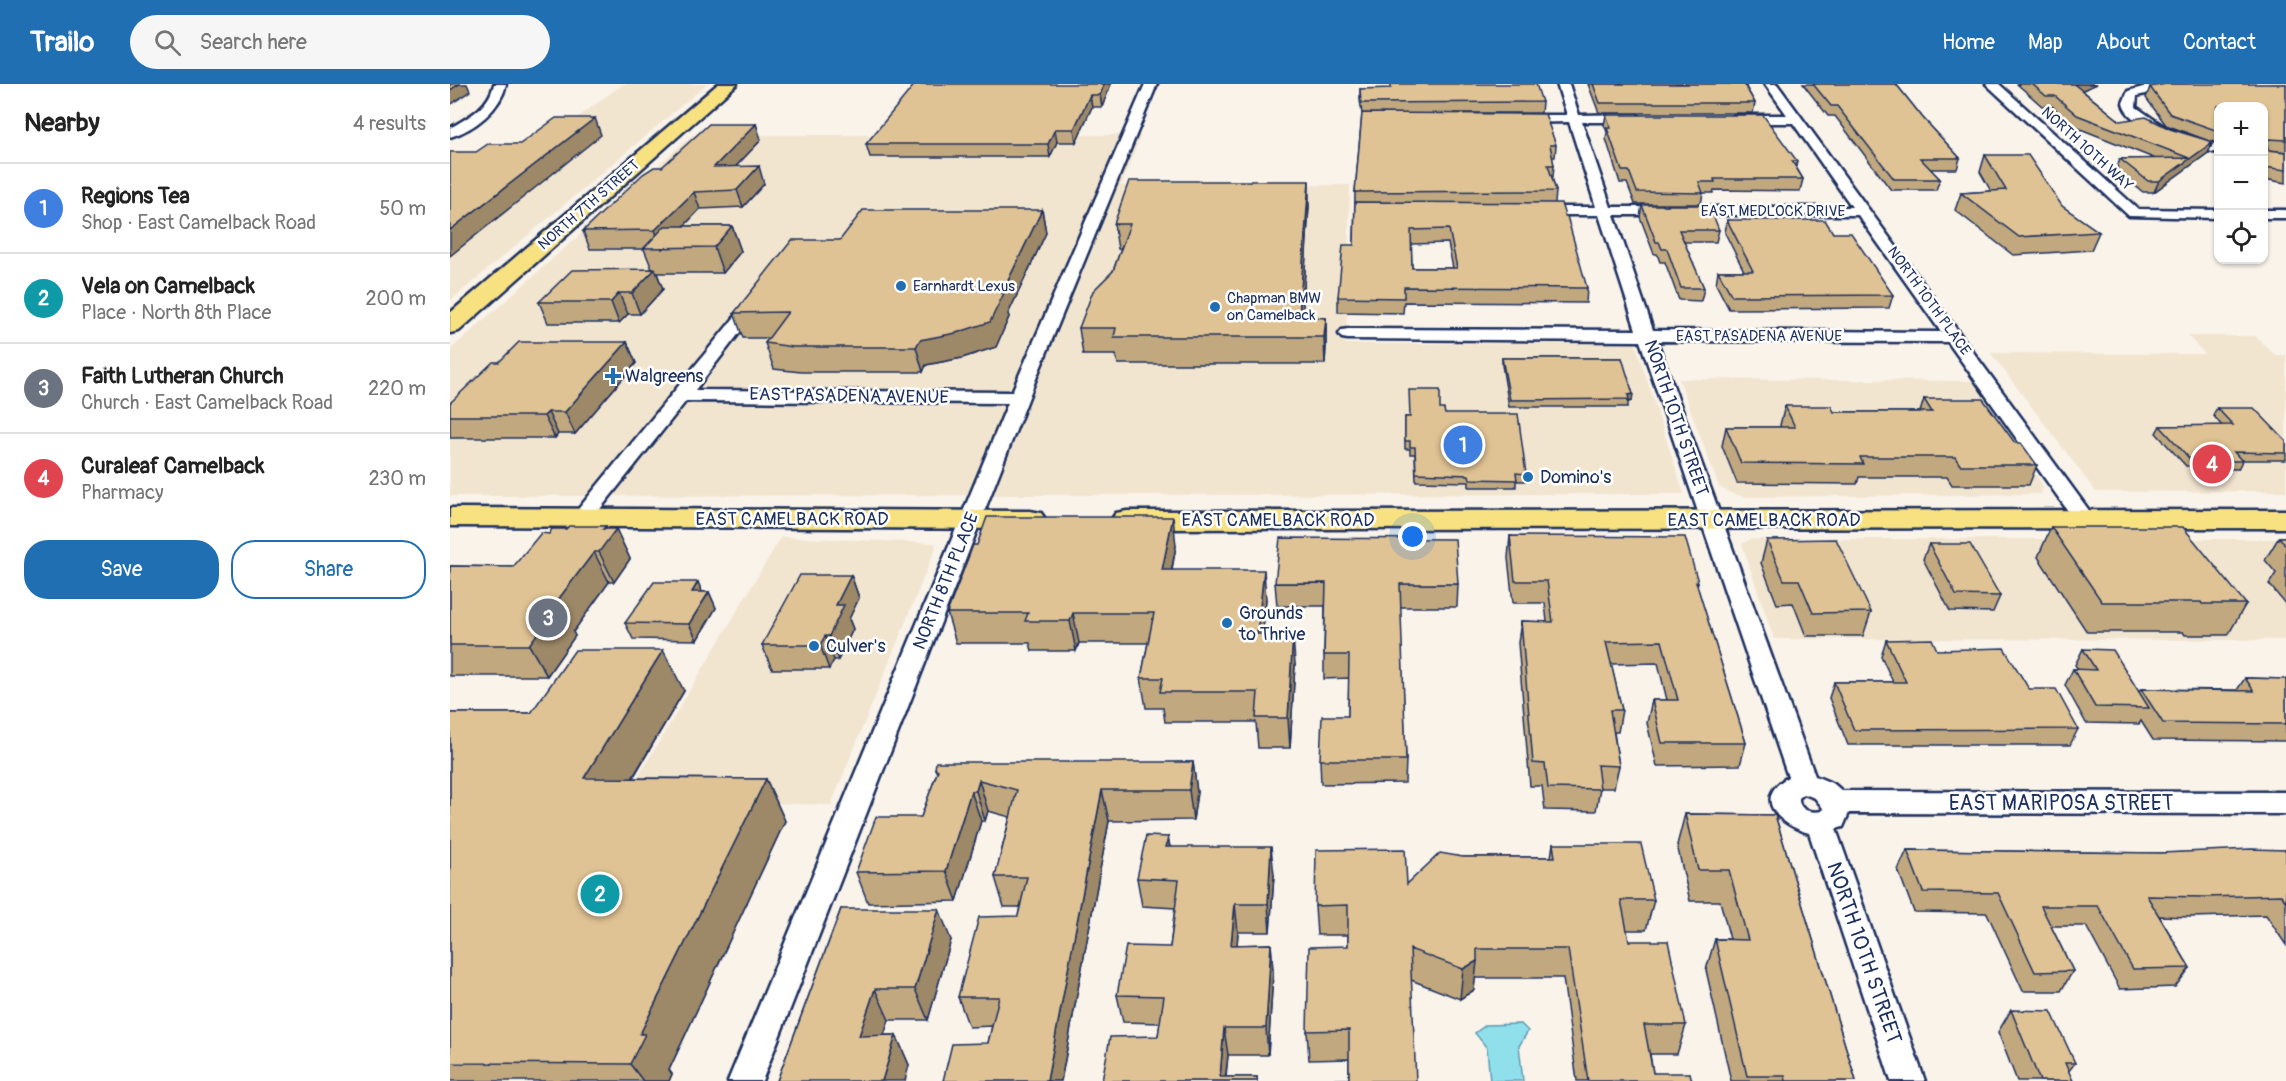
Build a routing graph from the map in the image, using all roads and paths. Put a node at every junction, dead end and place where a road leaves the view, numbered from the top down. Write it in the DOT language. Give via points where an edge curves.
graph roads {
  1 [pos="500,84"];
  2 [pos="728,84"];
  3 [pos="1152,84"];
  4 [pos="1563,84"];
  5 [pos="1771,84"];
  6 [pos="1992,84"];
  7 [pos="2191,85"];
  8 [pos="1575,118"];
  9 [pos="1644,118"];
  10 [pos="1726,118"];
  11 [pos="1796,118"];
  12 [pos="1504,119"];
  13 [pos="450,133"];
  14 [pos="2214,148"];
  15 [pos="1522,211"];
  16 [pos="1605,211"];
  17 [pos="1864,211"];
  18 [pos="2214,214"];
  19 [pos="2268,214"];
  20 [pos="2286,214"];
  21 [pos="772,283"];
  22 [pos="450,326"];
  23 [pos="1348,334"];
  24 [pos="1647,335"];
  25 [pos="1955,337"];
  26 [pos="679,395"];
  27 [pos="1020,398"];
  28 [pos="450,517"];
  29 [pos="582,518"];
  30 [pos="2286,519"];
  31 [pos="971,520"];
  32 [pos="1055,520"];
  33 [pos="1100,520"];
  34 [pos="1712,520"];
  35 [pos="2085,520"];
  36 [pos="1804,784"];
  37 [pos="2286,804"];
  38 [pos="1827,813"];
  39 [pos="745,1081"];
  40 [pos="1908,1081"];
  1 -- 13 [label="street" via="488,107"];
  2 -- 22 [label="main road, NORTH 7TH STREET"];
  3 -- 27 [label="street, NORTH 8TH PLACE"];
  4 -- 8 [label="street, NORTH 10TH STREET"];
  5 -- 11 [label="street, NORTH 10TH PLACE"];
  6 -- 18 [label="street, NORTH 10TH WAY" via="2134,213"];
  7 -- 14 [label="street" via="2156,87 2132,94 2130,109 2160,130"];
  8 -- 9 [label="street"];
  8 -- 12 [label="street"];
  8 -- 16 [label="street, NORTH 10TH STREET"];
  10 -- 11 [label="street"];
  11 -- 17 [label="street, NORTH 10TH PLACE"];
  15 -- 16 [label="street, EAST MEDLOCK DRIVE"];
  16 -- 17 [label="street, EAST MEDLOCK DRIVE"];
  16 -- 24 [label="street, NORTH 10TH STREET"];
  17 -- 25 [label="street, NORTH 10TH PLACE"];
  19 -- 20 [label="street"];
  21 -- 26 [label="street"];
  23 -- 24 [label="street, EAST PASADENA AVENUE"];
  24 -- 25 [label="street, EAST PASADENA AVENUE"];
  24 -- 34 [label="street, NORTH 10TH STREET"];
  25 -- 35 [label="street, NORTH 10TH PLACE"];
  26 -- 27 [label="street, EAST PASADENA AVENUE"];
  26 -- 29 [label="street"];
  27 -- 31 [label="street, NORTH 8TH PLACE"];
  28 -- 29 [label="main road, EAST CAMELBACK ROAD"];
  29 -- 31 [label="main road, EAST CAMELBACK ROAD"];
  30 -- 35 [label="main road, EAST CAMELBACK ROAD"];
  31 -- 32 [label="main road, EAST CAMELBACK ROAD"];
  31 -- 39 [label="street, NORTH 8TH PLACE"];
  33 -- 34 [label="main road, EAST CAMELBACK ROAD"];
  34 -- 35 [label="main road, EAST CAMELBACK ROAD"];
  34 -- 36 [label="street, NORTH 10TH STREET"];
  36 -- 38 [label="street" via="1826,791"];
  36 -- 38 [label="street" via="1786,793 1789,811 1802,821"];
  37 -- 38 [label="street, EAST MARIPOSA STREET"];
  38 -- 40 [label="street, NORTH 10TH STREET"];
}
